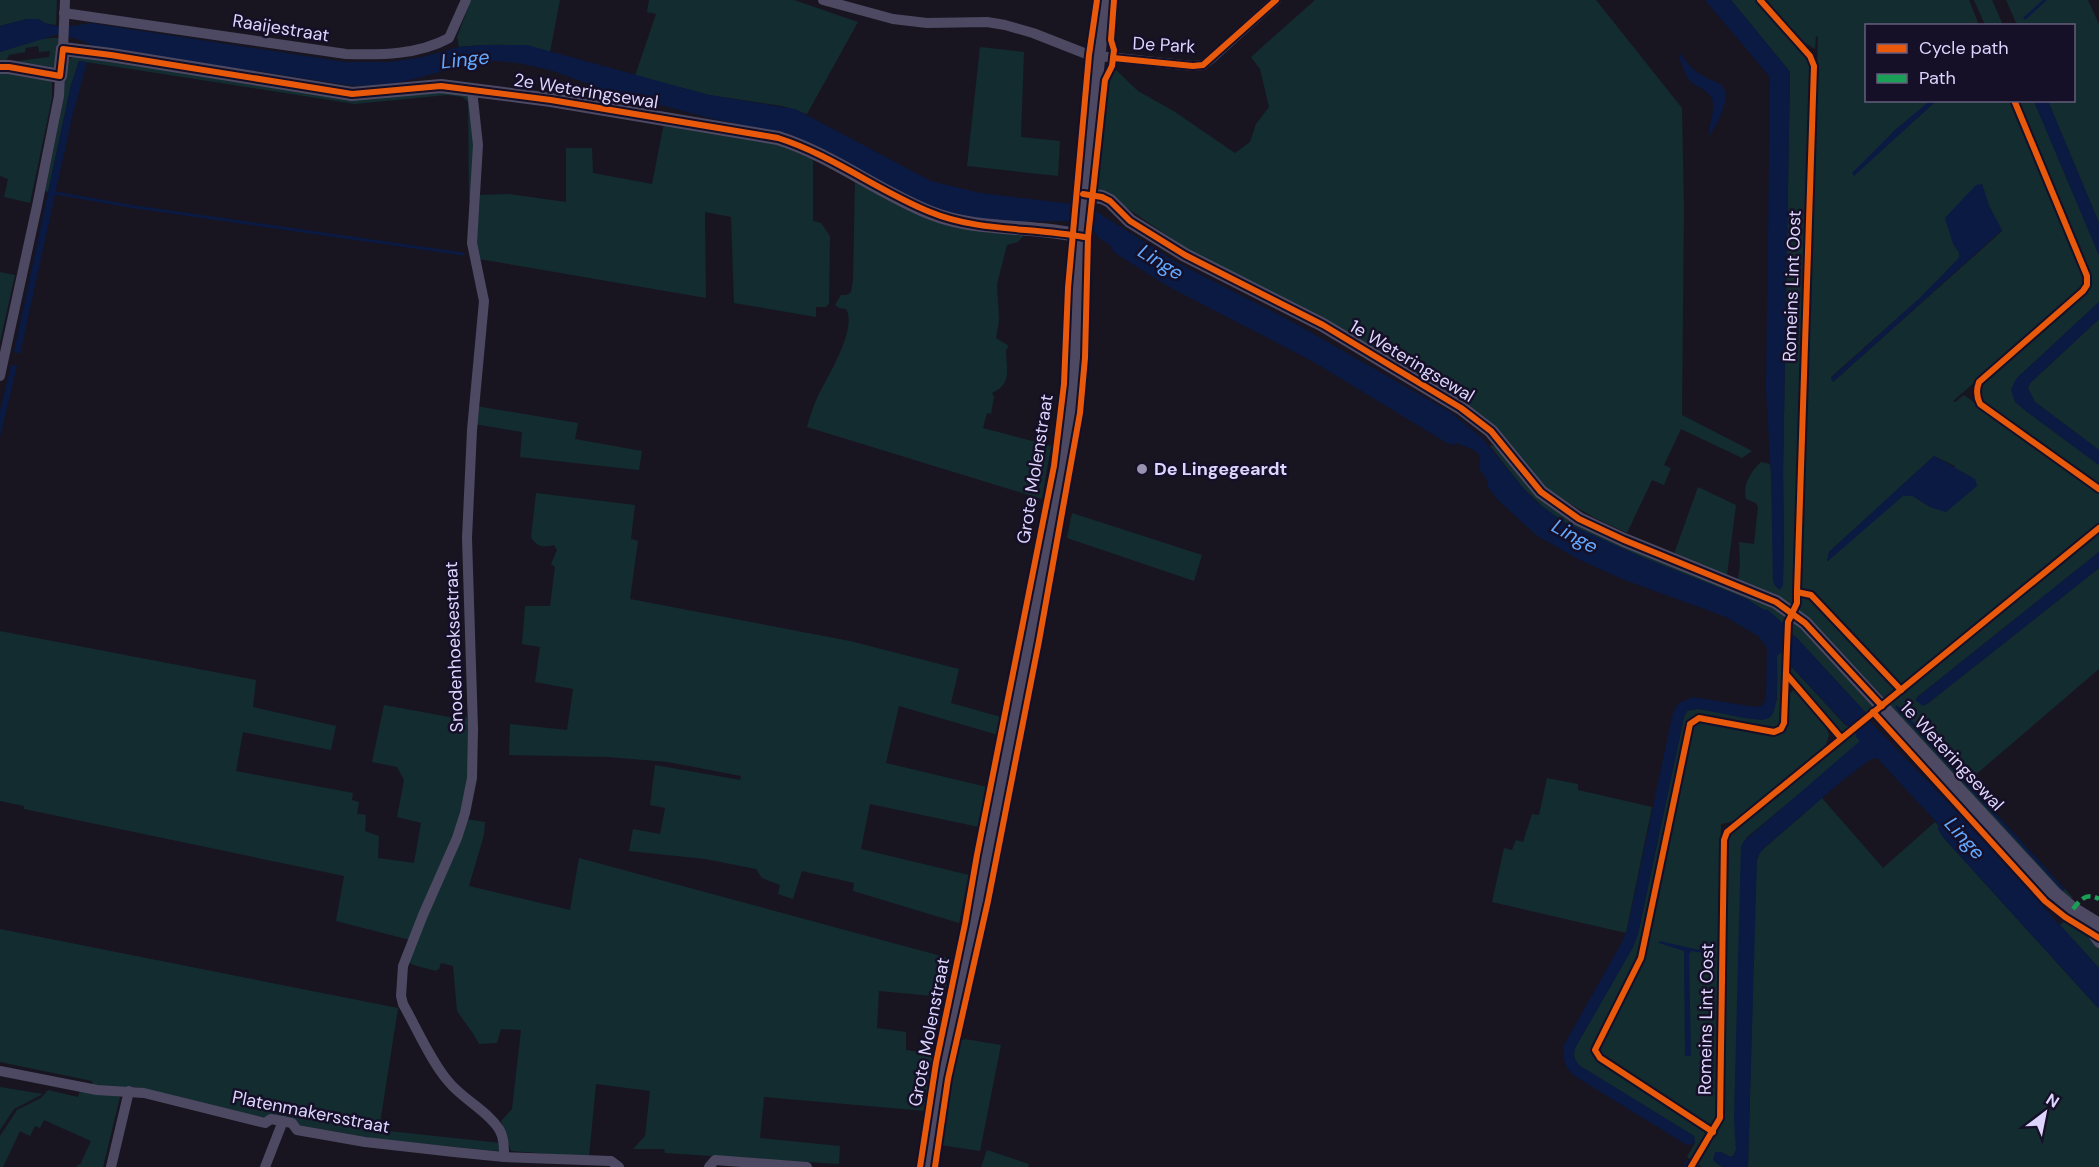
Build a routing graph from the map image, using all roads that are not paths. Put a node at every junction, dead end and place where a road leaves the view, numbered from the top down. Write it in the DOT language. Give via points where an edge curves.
graph roads {
  1 [pos="65,0"];
  2 [pos="466,0"];
  3 [pos="823,0"];
  4 [pos="1104,0"];
  5 [pos="1276,0"];
  6 [pos="64,13"];
  7 [pos="62,44"];
  8 [pos="1098,57"];
  9 [pos="0,67"];
  10 [pos="60,76"];
  11 [pos="472,90"];
  12 [pos="1084,199"];
  13 [pos="1081,233"];
  14 [pos="0,376"];
  15 [pos="2094,922"];
  16 [pos="2099,943"];
  17 [pos="0,1071"];
  18 [pos="129,1091"];
  19 [pos="283,1121"];
  20 [pos="504,1156"];
  21 [pos="618,1166"];
  22 [pos="111,1167"];
  23 [pos="265,1167"];
  24 [pos="709,1167"];
  25 [pos="807,1167"];
  26 [pos="927,1167"];
  1 -- 6 [label="street"];
  2 -- 6 [label="street, Raaijestraat" via="449,38 414,51 370,55"];
  3 -- 8 [label="street" via="894,20 1005,25"];
  4 -- 8 [label="street, Grote Molenstraat"];
  5 -- 8 [label="street, De Park" via="1203,64"];
  6 -- 7 [label="street"];
  7 -- 10 [label="street"];
  7 -- 11 [label="street, 2e Weteringsewal" via="352,94 441,86"];
  8 -- 12 [label="street, Grote Molenstraat"];
  9 -- 10 [label="street"];
  10 -- 14 [label="street" via="42,184"];
  11 -- 13 [label="street, 2e Weteringsewal" via="778,138 800,145 896,197 961,223"];
  11 -- 20 [label="street, Snodenhoeksestraat" via="478,145 472,243 484,301 467,538 472,778 457,838 403,966 401,996 445,1078 500,1131"];
  12 -- 13 [label="street, Grote Molenstraat"];
  12 -- 15 [label="street, 1e Weteringsewal" via="1102,197 1110,201 1130,221 1185,255 1323,325 1461,408 1491,431 1541,492 1579,519 1760,595 1792,613 2054,893"];
  13 -- 26 [label="street, Grote Molenstraat" via="1071,422"];
  15 -- 16 [label="street" via="2086,926"];
  17 -- 18 [label="street, Platenmakersstraat" via="98,1090"];
  18 -- 19 [label="street, Platenmakersstraat" via="265,1123 271,1119"];
  18 -- 22 [label="street"];
  19 -- 20 [label="street, Platenmakersstraat" via="292,1123 297,1130 365,1142"];
  19 -- 23 [label="street"];
  20 -- 21 [label="street, Platenmakersstraat" via="611,1161"];
  24 -- 25 [label="street" via="715,1160"];
}
